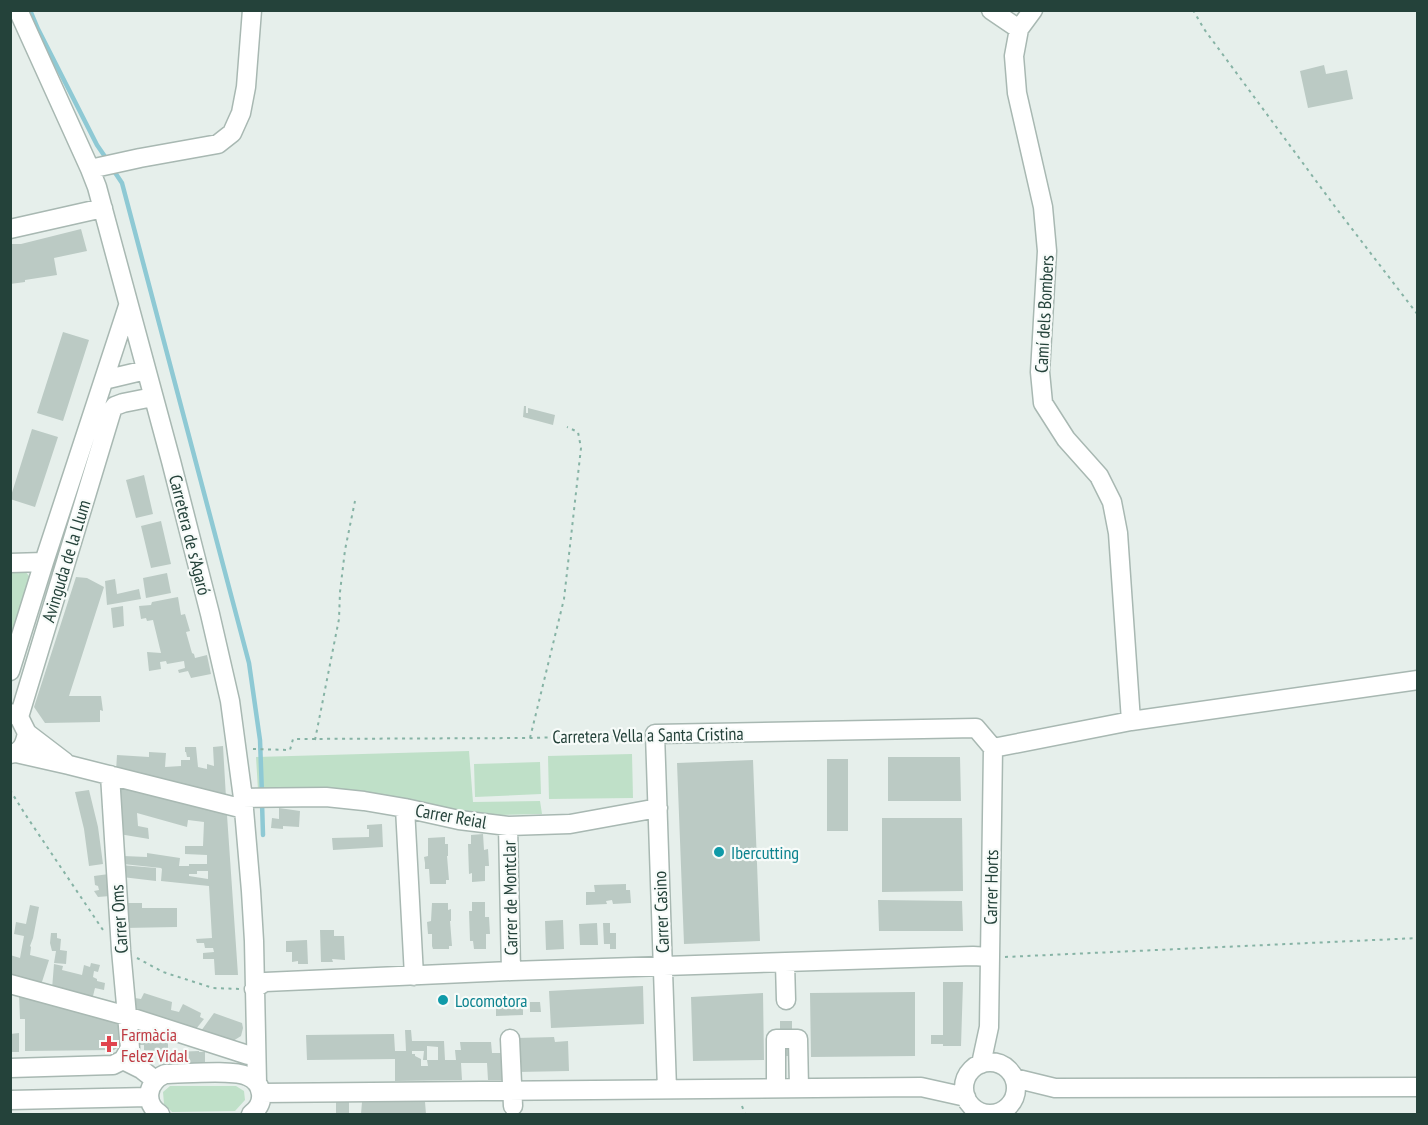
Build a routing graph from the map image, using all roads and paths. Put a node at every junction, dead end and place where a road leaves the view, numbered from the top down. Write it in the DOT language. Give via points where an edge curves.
graph roads {
  1 [pos="18,10"];
  2 [pos="252,10"];
  3 [pos="991,10"];
  4 [pos="1034,10"];
  5 [pos="1193,10"];
  6 [pos="1019,29"];
  7 [pos="93,168"];
  8 [pos="103,208"];
  9 [pos="10,229"];
  10 [pos="128,306"];
  11 [pos="1418,315"];
  12 [pos="146,370"];
  13 [pos="101,389"];
  14 [pos="153,397"];
  15 [pos="115,406"];
  16 [pos="567,427"];
  17 [pos="355,501"];
  18 [pos="44,562"];
  19 [pos="10,563"];
  20 [pos="10,671"];
  21 [pos="1418,680"];
  22 [pos="19,721"];
  23 [pos="1131,721"];
  24 [pos="655,734"];
  25 [pos="530,738"];
  26 [pos="315,740"];
  27 [pos="993,748"];
  28 [pos="246,749"];
  29 [pos="13,754"];
  30 [pos="69,765"];
  31 [pos="110,775"];
  32 [pos="247,802"];
  33 [pos="405,808"];
  34 [pos="658,808"];
  35 [pos="508,826"];
  36 [pos="1418,938"];
  37 [pos="990,957"];
  38 [pos="785,963"];
  39 [pos="663,966"];
  40 [pos="511,971"];
  41 [pos="414,976"];
  42 [pos="10,984"];
  43 [pos="254,989"];
  44 [pos="786,1000"];
  45 [pos="127,1016"];
  46 [pos="510,1039"];
  47 [pos="252,1048"];
  48 [pos="123,1060"];
  49 [pos="990,1063"];
  50 [pos="10,1068"];
  51 [pos="232,1073"];
  52 [pos="967,1076"];
  53 [pos="1014,1078"];
  54 [pos="921,1087"];
  55 [pos="1418,1087"];
  56 [pos="776,1088"];
  57 [pos="799,1088"];
  58 [pos="1055,1088"];
  59 [pos="667,1089"];
  60 [pos="966,1097"];
  61 [pos="512,1098"];
  62 [pos="1014,1099"];
  63 [pos="10,1100"];
  64 [pos="258,1103"];
  65 [pos="156,1104"];
  66 [pos="979,1113"];
  67 [pos="999,1114"];
  1 -- 7 [label="street, Carretera de s'Agaró"];
  2 -- 7 [label="street" via="246,87 232,133 218,144"];
  3 -- 6 [label="street"];
  4 -- 6 [label="street"];
  5 -- 11 [label="path"];
  6 -- 23 [label="street, Camí dels Bombers" via="1014,56 1017,93 1043,207 1047,251 1040,372 1043,404 1066,439 1099,476 1112,502 1118,533"];
  7 -- 8 [label="street, Carretera de s'Agaró"];
  8 -- 9 [label="street"];
  8 -- 10 [label="street, Carretera de s'Agaró"];
  10 -- 12 [label="street, Carretera de s'Agaró"];
  10 -- 13 [label="street, Avinguda de la Llum"];
  12 -- 13 [label="street"];
  12 -- 14 [label="street, Carretera de s'Agaró"];
  13 -- 15 [label="street"];
  13 -- 18 [label="street, Avinguda de la Llum"];
  14 -- 15 [label="street"];
  14 -- 32 [label="street, Carretera de s'Agaró" via="224,670"];
  15 -- 22 [label="street, Avinguda de la Llum"];
  16 -- 25 [label="path" via="578,432 580,448 564,599"];
  17 -- 26 [label="path" via="345,550 339,619"];
  18 -- 19 [label="street"];
  18 -- 20 [label="street, Avinguda de la Llum"];
  21 -- 23 [label="street"];
  22 -- 29 [label="street, Avinguda de la Llum" via="25,744"];
  22 -- 30 [label="street, Carrer Reial"];
  23 -- 27 [label="street"];
  24 -- 25 [label="path, Carretera Vella a Santa Cristina"];
  24 -- 27 [label="street, Carretera Vella a Santa Cristina" via="976,728"];
  24 -- 34 [label="street, Carrer Casino"];
  25 -- 26 [label="path, Carretera Vella a Santa Cristina"];
  26 -- 28 [label="path, Carretera Vella a Santa Cristina" via="293,739 290,750"];
  27 -- 37 [label="street, Carrer Horts"];
  29 -- 30 [label="street, Carrer Reial"];
  30 -- 31 [label="street, Carrer Reial"];
  31 -- 32 [label="street, Carrer Reial"];
  31 -- 45 [label="street, Carrer Oms"];
  32 -- 33 [label="street, Carrer Reial" via="326,797"];
  32 -- 43 [label="street, Carretera de s'Agaró"];
  33 -- 35 [label="street, Carrer Reial"];
  33 -- 41 [label="street"];
  34 -- 35 [label="street, Carrer Reial" via="570,824"];
  34 -- 39 [label="street, Carrer Casino"];
  35 -- 40 [label="street, Carrer de Montclar"];
  36 -- 37 [label="path"];
  37 -- 38 [label="street"];
  37 -- 49 [label="street, Carrer Horts"];
  38 -- 39 [label="street"];
  38 -- 44 [label="street"];
  39 -- 40 [label="street"];
  39 -- 59 [label="street, Carrer Casino"];
  40 -- 41 [label="street"];
  41 -- 43 [label="street" via="265,982"];
  42 -- 45 [label="street"];
  43 -- 47 [label="street, Carretera de s'Agaró"];
  45 -- 47 [label="street"];
  45 -- 48 [label="street, Carrer Oms" via="130,1048"];
  46 -- 61 [label="street"];
  47 -- 51 [label="street"];
  47 -- 64 [label="street, Carretera de s'Agaró"];
  48 -- 50 [label="street" via="113,1065"];
  48 -- 65 [label="street" via="141,1069"];
  49 -- 52 [label="street" via="973,1069"];
  49 -- 53 [label="street" via="1008,1069"];
  51 -- 64 [label="street" via="248,1076"];
  51 -- 65 [label="street" via="165,1074"];
  52 -- 54 [label="street"];
  52 -- 60 [label="street"];
  53 -- 58 [label="street"];
  53 -- 62 [label="street"];
  54 -- 57 [label="street"];
  54 -- 60 [label="street"];
  55 -- 58 [label="street"];
  56 -- 57 [label="street"];
  56 -- 57 [label="street" via="776,1039 798,1039"];
  56 -- 59 [label="street"];
  58 -- 62 [label="street"];
  59 -- 61 [label="street"];
  60 -- 66 [label="street"];
  61 -- 64 [label="street"];
  62 -- 67 [label="street"];
  63 -- 65 [label="street"];
  66 -- 67 [label="street"];
}
